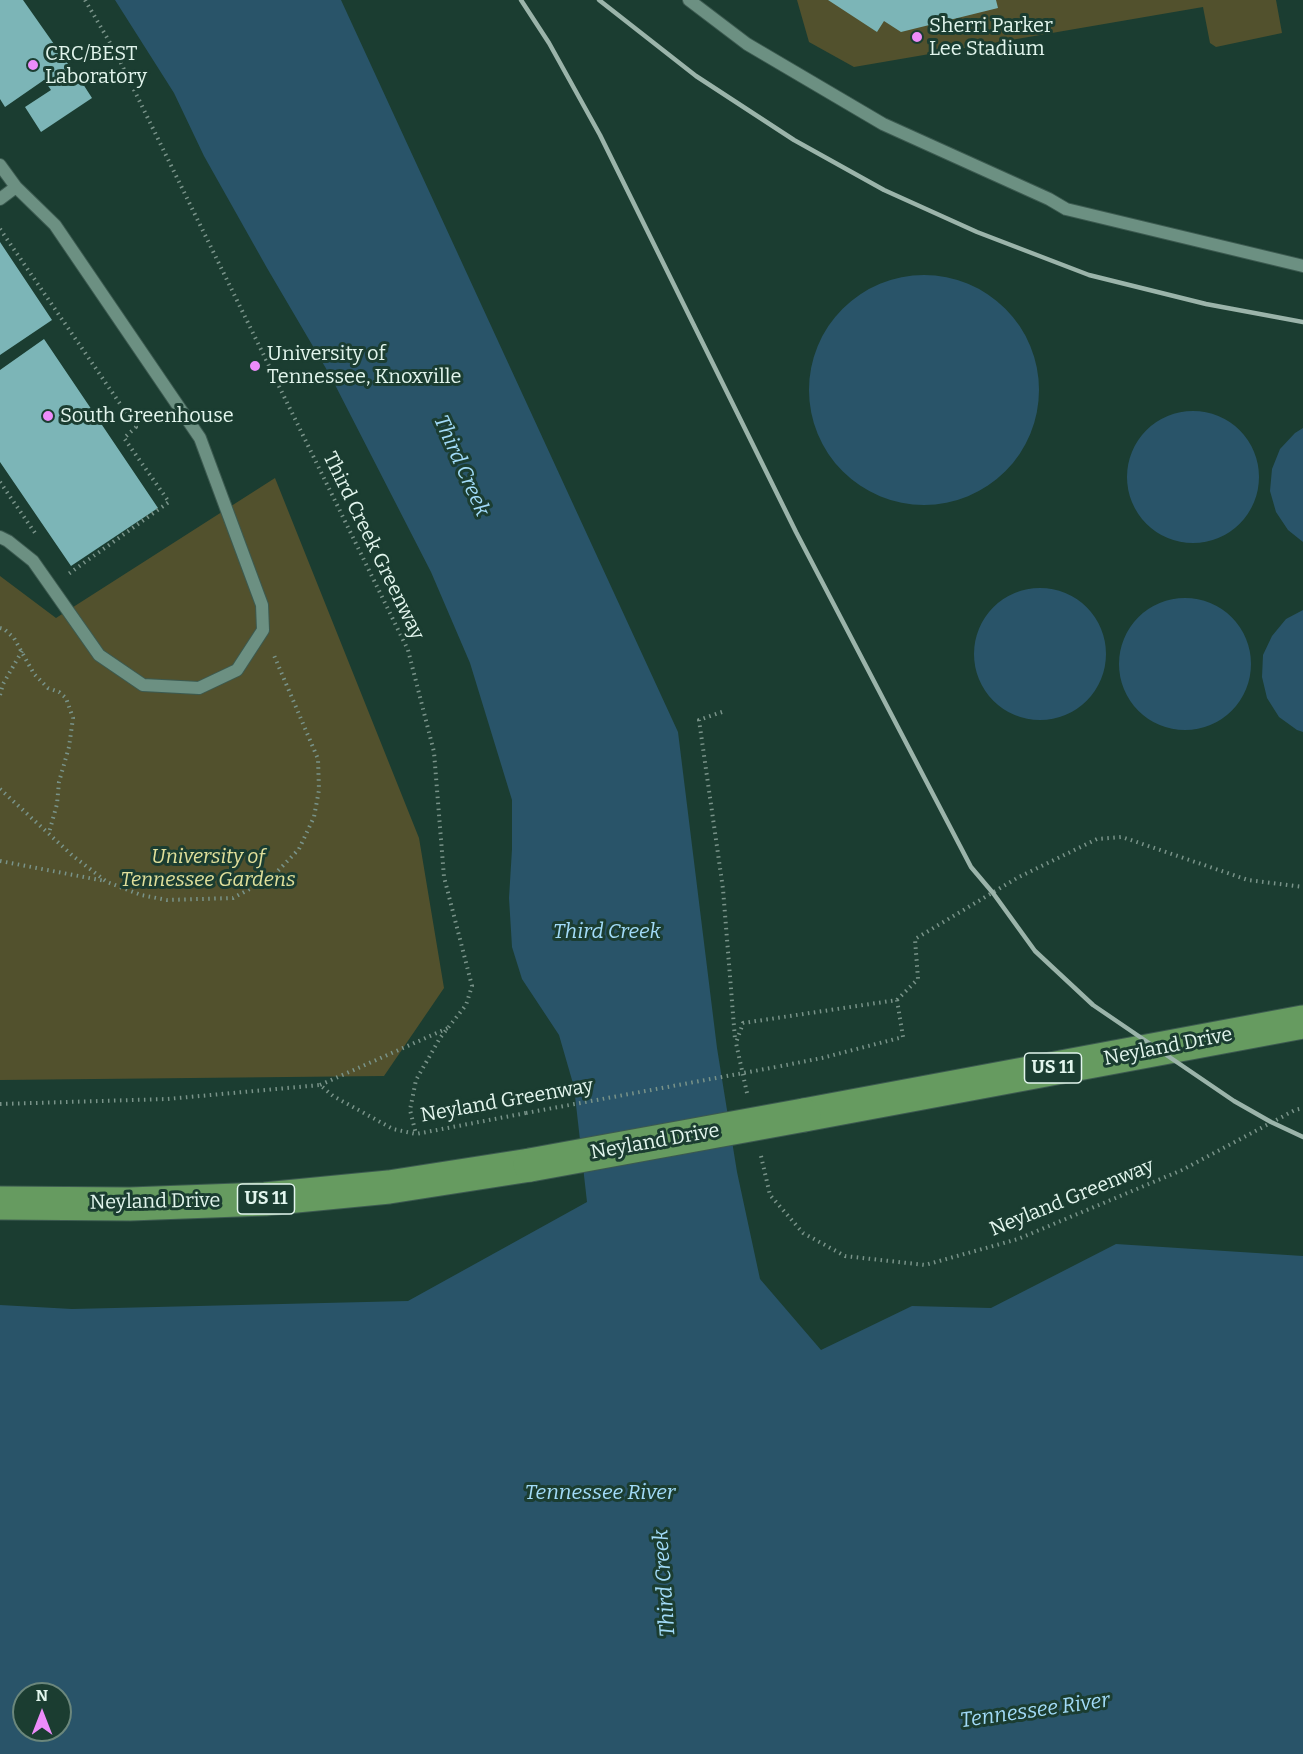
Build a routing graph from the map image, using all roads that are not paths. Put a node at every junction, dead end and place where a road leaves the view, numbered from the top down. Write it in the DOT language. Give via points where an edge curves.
graph roads {
  1 [pos="689,0"];
  2 [pos="0,165"];
  3 [pos="16,188"];
  4 [pos="0,199"];
  5 [pos="1303,266"];
  6 [pos="0,537"];
  7 [pos="1303,1022"];
  8 [pos="0,1203"];
  1 -- 5 [label="lane" via="747,44 883,124 1066,209"];
  2 -- 3 [label="lane"];
  3 -- 4 [label="lane"];
  3 -- 6 [label="lane" via="55,225 200,438 262,605 263,630 237,670 199,688 143,685 99,656 33,561"];
  7 -- 8 [label="main road, Neyland Drive / US 11, bridge" via="530,1165 389,1187 265,1199"];
}
